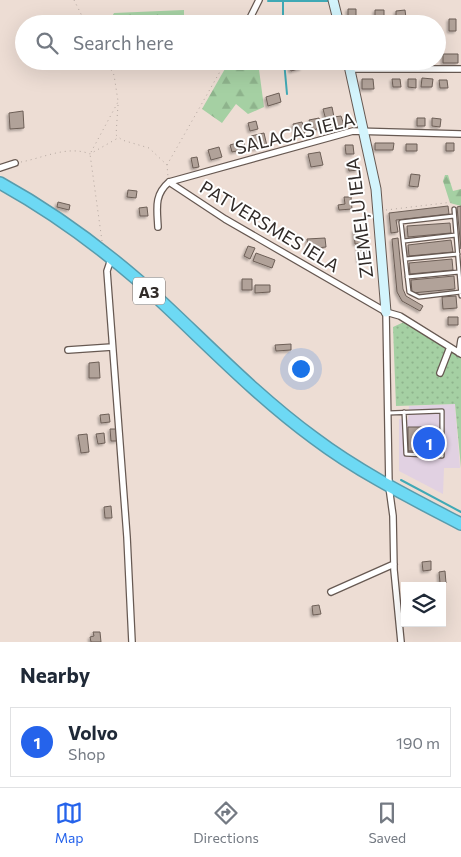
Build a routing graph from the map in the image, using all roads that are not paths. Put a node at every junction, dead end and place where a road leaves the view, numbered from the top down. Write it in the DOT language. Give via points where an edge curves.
graph roads {
  1 [pos="259,0"];
  2 [pos="333,0"];
  3 [pos="252,15"];
  4 [pos="337,15"];
  5 [pos="446,68"];
  6 [pos="461,69"];
  7 [pos="350,70"];
  8 [pos="363,130"];
  9 [pos="461,134"];
  10 [pos="15,163"];
  11 [pos="0,168"];
  12 [pos="0,182"];
  13 [pos="169,182"];
  14 [pos="454,209"];
  15 [pos="454,216"];
  16 [pos="158,227"];
  17 [pos="456,235"];
  18 [pos="404,241"];
  19 [pos="458,254"];
  20 [pos="111,259"];
  21 [pos="406,259"];
  22 [pos="459,272"];
  23 [pos="408,277"];
  24 [pos="461,292"];
  25 [pos="461,296"];
  26 [pos="386,312"];
  27 [pos="461,340"];
  28 [pos="112,347"];
  29 [pos="450,347"];
  30 [pos="68,350"];
  31 [pos="460,354"];
  32 [pos="440,373"];
  33 [pos="404,412"];
  34 [pos="388,413"];
  35 [pos="389,487"];
  36 [pos="461,524"];
  37 [pos="394,564"];
  38 [pos="331,592"];
  39 [pos="132,642"];
  40 [pos="401,642"];
  1 -- 3 [label="street"];
  2 -- 4 [label="street"];
  5 -- 6 [label="street"];
  7 -- 8 [label="street, ZIEMEĻU IELA"];
  8 -- 9 [label="street, SALACAS IELA"];
  8 -- 13 [label="street, SALACAS IELA"];
  8 -- 26 [label="street, ZIEMEĻU IELA" via="376,189"];
  10 -- 11 [label="street"];
  12 -- 20 [label="highway, A3"];
  13 -- 16 [label="street" via="162,188 156,202"];
  13 -- 26 [label="street, PATVERSMES IELA" via="225,219"];
  14 -- 15 [label="lane"];
  15 -- 17 [label="lane"];
  15 -- 18 [label="lane" via="402,222"];
  17 -- 18 [label="lane"];
  17 -- 19 [label="lane"];
  18 -- 21 [label="lane"];
  19 -- 21 [label="lane"];
  19 -- 22 [label="lane"];
  20 -- 28 [label="street" via="106,271"];
  20 -- 35 [label="highway, A3" via="314,438"];
  21 -- 23 [label="lane"];
  22 -- 23 [label="lane"];
  22 -- 24 [label="lane"];
  23 -- 24 [label="lane" via="409,292 419,297"];
  24 -- 25 [label="lane"];
  26 -- 29 [label="street, PATVERSMES IELA" via="400,316"];
  26 -- 34 [label="street"];
  27 -- 31 [label="street"];
  28 -- 30 [label="street"];
  28 -- 39 [label="street"];
  29 -- 31 [label="street, PATVERSMES IELA"];
  29 -- 32 [label="street"];
  33 -- 33 [label="lane" via="442,411 442,456 406,454"];
  33 -- 34 [label="lane"];
  34 -- 35 [label="street"];
  35 -- 36 [label="highway, A3"];
  35 -- 37 [label="street"];
  37 -- 38 [label="street"];
  37 -- 40 [label="street"];
}
